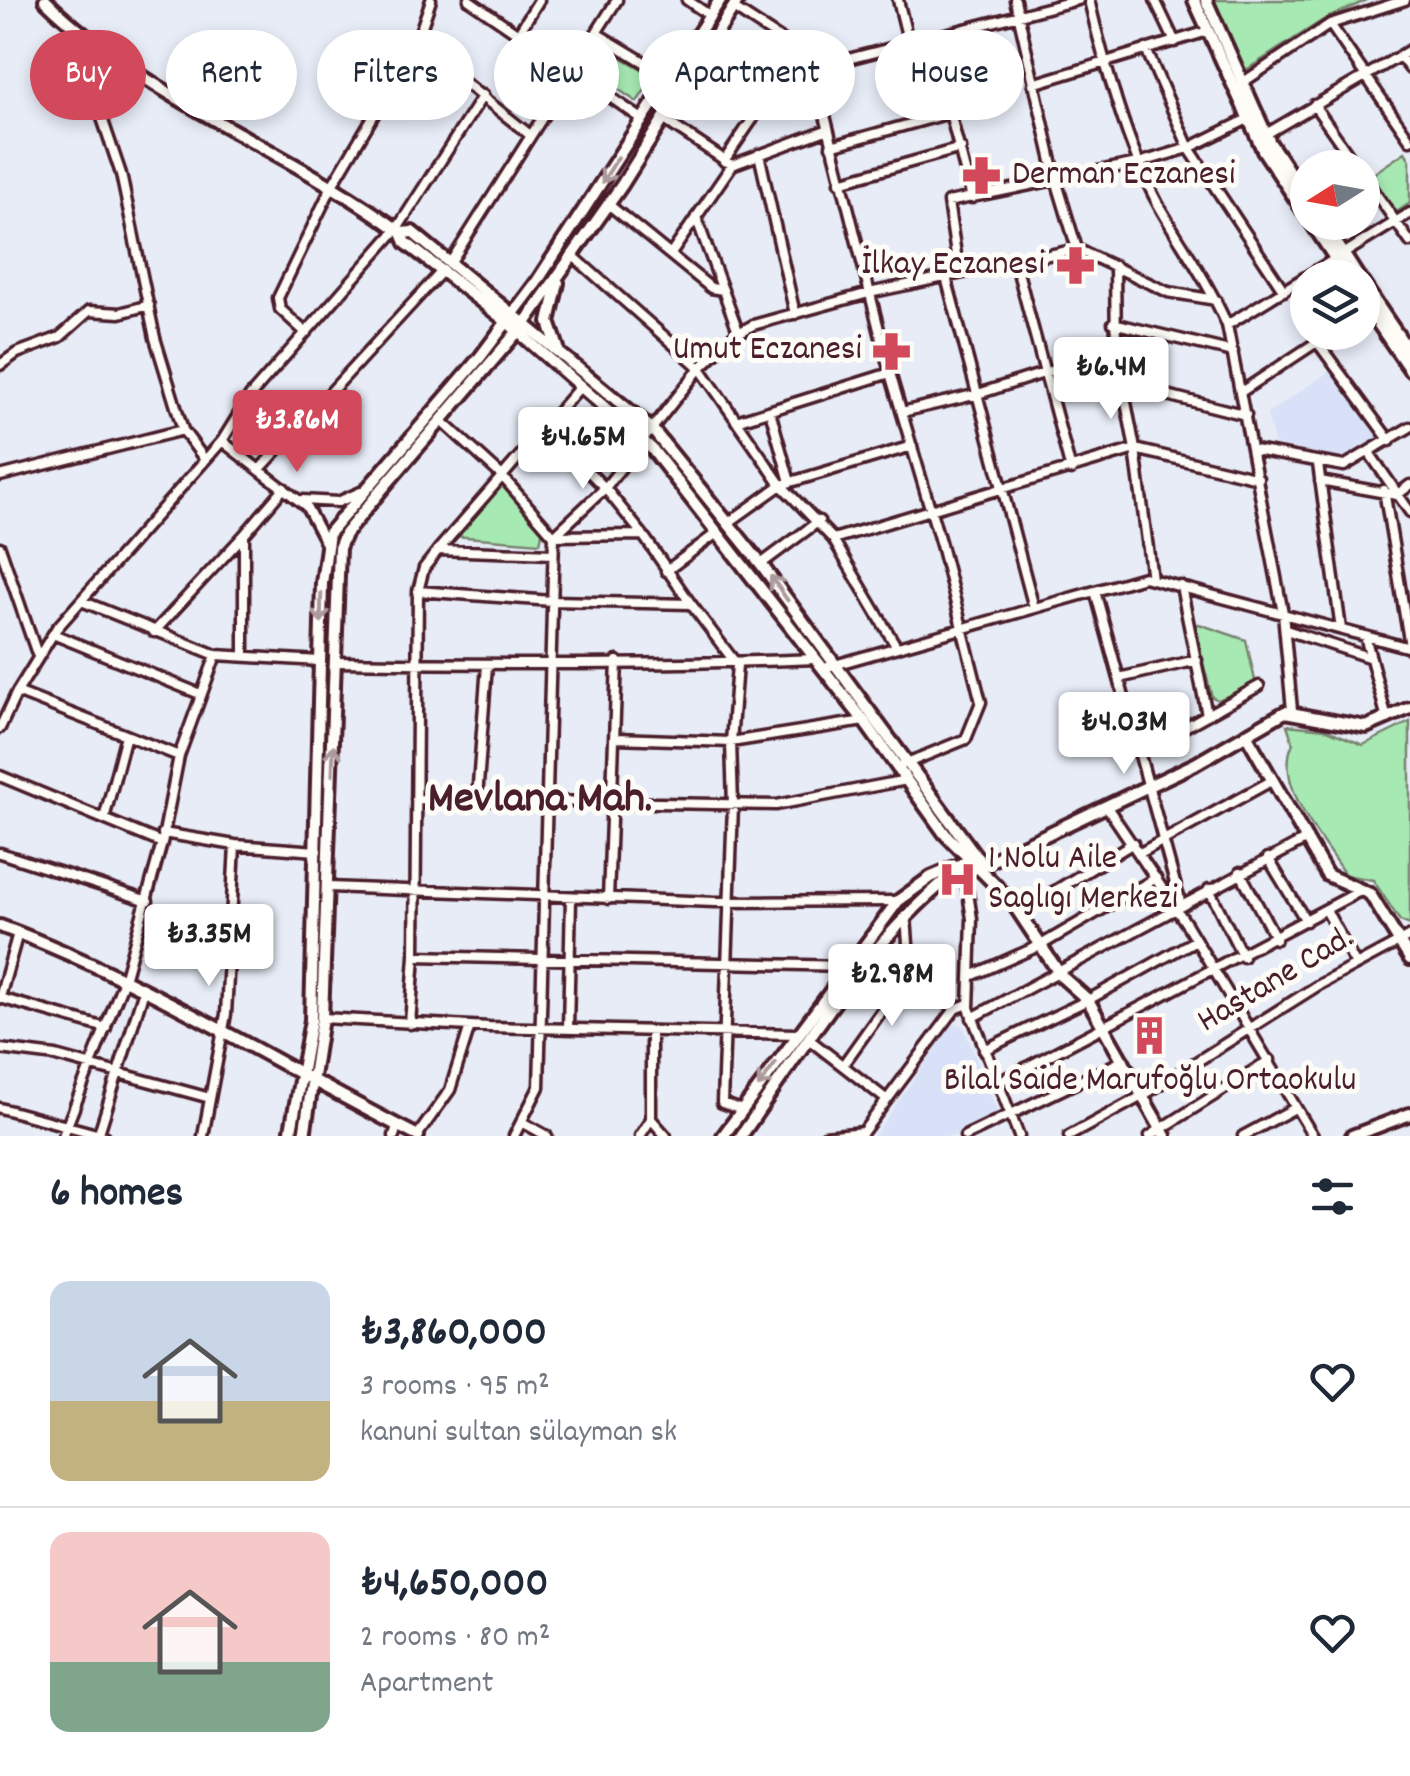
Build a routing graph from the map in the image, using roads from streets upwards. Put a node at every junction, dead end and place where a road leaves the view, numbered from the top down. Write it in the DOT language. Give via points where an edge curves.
graph roads {
  1 [pos="45,0"];
  2 [pos="431,0"];
  3 [pos="469,0"];
  4 [pos="539,0"];
  5 [pos="617,0"];
  6 [pos="687,0"];
  7 [pos="720,0"];
  8 [pos="898,0"];
  9 [pos="1016,0"];
  10 [pos="1078,0"];
  11 [pos="1089,0"];
  12 [pos="1155,0"];
  13 [pos="1194,0"];
  14 [pos="1206,0"];
  15 [pos="1405,0"];
  16 [pos="736,4"];
  17 [pos="709,15"];
  18 [pos="1020,16"];
  19 [pos="1330,24"];
  20 [pos="78,30"];
  21 [pos="421,30"];
  22 [pos="512,30"];
  23 [pos="520,30"];
  24 [pos="598,30"];
  25 [pos="699,30"];
  26 [pos="719,30"];
  27 [pos="771,30"];
  28 [pos="906,30"];
  29 [pos="963,30"];
  30 [pos="1208,31"];
  31 [pos="1175,42"];
  32 [pos="1146,50"];
  33 [pos="1410,50"];
  34 [pos="1400,56"];
  35 [pos="1105,65"];
  36 [pos="1410,69"];
  37 [pos="1364,77"];
  38 [pos="146,78"];
  39 [pos="1242,83"];
  40 [pos="1034,84"];
  41 [pos="474,88"];
  42 [pos="484,95"];
  43 [pos="1314,105"];
  44 [pos="1248,118"];
  45 [pos="103,120"];
  46 [pos="371,120"];
  47 [pos="539,120"];
  48 [pos="641,120"];
  49 [pos="661,120"];
  50 [pos="665,120"];
  51 [pos="755,120"];
  52 [pos="824,120"];
  53 [pos="925,120"];
  54 [pos="952,120"];
  55 [pos="826,130"];
  56 [pos="530,135"];
  57 [pos="1410,140"];
  58 [pos="1266,143"];
  59 [pos="831,146"];
  60 [pos="960,148"];
  61 [pos="1188,148"];
  62 [pos="1345,150"];
  63 [pos="758,154"];
  64 [pos="1142,162"];
  65 [pos="728,163"];
  66 [pos="1290,176"];
  67 [pos="840,182"];
  68 [pos="1057,183"];
  69 [pos="333,184"];
  70 [pos="1290,186"];
  71 [pos="972,198"];
  72 [pos="1380,199"];
  73 [pos="608,204"];
  74 [pos="1410,214"];
  75 [pos="696,217"];
  76 [pos="1395,220"];
  77 [pos="400,231"];
  78 [pos="1326,240"];
  79 [pos="1331,240"];
  80 [pos="1410,242"];
  81 [pos="1077,249"];
  82 [pos="672,254"];
  83 [pos="1338,254"];
  84 [pos="572,255"];
  85 [pos="1340,260"];
  86 [pos="1343,260"];
  87 [pos="1015,261"];
  88 [pos="448,265"];
  89 [pos="1115,266"];
  90 [pos="562,270"];
  91 [pos="959,274"];
  92 [pos="946,277"];
  93 [pos="723,290"];
  94 [pos="1284,291"];
  95 [pos="528,292"];
  96 [pos="869,293"];
  97 [pos="493,295"];
  98 [pos="1216,300"];
  99 [pos="148,304"];
  100 [pos="1380,308"];
  101 [pos="795,314"];
  102 [pos="509,316"];
  103 [pos="1113,322"];
  104 [pos="1226,325"];
  105 [pos="521,328"];
  106 [pos="1380,328"];
  107 [pos="304,332"];
  108 [pos="738,332"];
  109 [pos="1116,350"];
  110 [pos="1308,350"];
  111 [pos="1322,350"];
  112 [pos="1234,352"];
  113 [pos="1410,353"];
  114 [pos="568,361"];
  115 [pos="0,365"];
  116 [pos="700,368"];
  117 [pos="1410,370"];
  118 [pos="890,374"];
  119 [pos="1044,374"];
  120 [pos="1122,384"];
  121 [pos="579,388"];
  122 [pos="1241,392"];
  123 [pos="978,394"];
  124 [pos="770,411"];
  125 [pos="902,412"];
  126 [pos="1246,416"];
  127 [pos="736,421"];
  128 [pos="444,422"];
  129 [pos="1410,427"];
  130 [pos="652,429"];
  131 [pos="182,430"];
  132 [pos="547,430"];
  133 [pos="222,440"];
  134 [pos="642,440"];
  135 [pos="1390,441"];
  136 [pos="912,446"];
  137 [pos="1135,450"];
  138 [pos="1254,450"];
  139 [pos="1370,454"];
  140 [pos="205,460"];
  141 [pos="1318,464"];
  142 [pos="260,469"];
  143 [pos="1071,470"];
  144 [pos="501,475"];
  145 [pos="0,476"];
  146 [pos="1258,478"];
  147 [pos="1320,481"];
  148 [pos="785,483"];
  149 [pos="1410,485"];
  150 [pos="284,488"];
  151 [pos="605,488"];
  152 [pos="1002,490"];
  153 [pos="1384,490"];
  154 [pos="360,492"];
  155 [pos="1398,494"];
  156 [pos="298,499"];
  157 [pos="931,510"];
  158 [pos="1410,512"];
  159 [pos="819,521"];
  160 [pos="723,527"];
  161 [pos="642,534"];
  162 [pos="244,535"];
  163 [pos="554,536"];
  164 [pos="833,539"];
  165 [pos="326,544"];
  166 [pos="0,548"];
  167 [pos="438,550"];
  168 [pos="553,554"];
  169 [pos="761,564"];
  170 [pos="666,572"];
  171 [pos="1152,579"];
  172 [pos="1180,586"];
  173 [pos="1399,586"];
  174 [pos="1410,588"];
  175 [pos="418,591"];
  176 [pos="1096,591"];
  177 [pos="552,601"];
  178 [pos="84,602"];
  179 [pos="692,604"];
  180 [pos="1034,608"];
  181 [pos="1283,613"];
  182 [pos="961,628"];
  183 [pos="1341,629"];
  184 [pos="1286,630"];
  185 [pos="154,632"];
  186 [pos="53,634"];
  187 [pos="1366,636"];
  188 [pos="896,646"];
  189 [pos="1410,647"];
  190 [pos="38,654"];
  191 [pos="216,655"];
  192 [pos="244,656"];
  193 [pos="1372,658"];
  194 [pos="1196,660"];
  195 [pos="320,661"];
  196 [pos="617,661"];
  197 [pos="336,662"];
  198 [pos="415,663"];
  199 [pos="737,664"];
  200 [pos="824,664"];
  201 [pos="486,665"];
  202 [pos="549,666"];
  203 [pos="1119,678"];
  204 [pos="1259,686"];
  205 [pos="18,692"];
  206 [pos="200,694"];
  207 [pos="1410,708"];
  208 [pos="1292,710"];
  209 [pos="1207,715"];
  210 [pos="1387,720"];
  211 [pos="864,721"];
  212 [pos="0,728"];
  213 [pos="126,734"];
  214 [pos="1246,734"];
  215 [pos="616,738"];
  216 [pos="731,742"];
  217 [pos="1140,752"];
  218 [pos="179,756"];
  219 [pos="902,765"];
  220 [pos="0,776"];
  221 [pos="907,780"];
  222 [pos="1273,780"];
  223 [pos="1150,786"];
  224 [pos="478,798"];
  225 [pos="416,799"];
  226 [pos="545,801"];
  227 [pos="614,802"];
  228 [pos="733,805"];
  229 [pos="1107,807"];
  230 [pos="104,819"];
  231 [pos="162,838"];
  232 [pos="1307,839"];
  233 [pos="1165,841"];
  234 [pos="1133,843"];
  235 [pos="235,845"];
  236 [pos="318,851"];
  237 [pos="0,853"];
  238 [pos="1140,853"];
  239 [pos="1268,858"];
  240 [pos="973,864"];
  241 [pos="1240,872"];
  242 [pos="1156,878"];
  243 [pos="329,886"];
  244 [pos="1209,889"];
  245 [pos="1362,890"];
  246 [pos="416,892"];
  247 [pos="544,895"];
  248 [pos="571,898"];
  249 [pos="608,899"];
  250 [pos="148,901"];
  251 [pos="898,901"];
  252 [pos="730,902"];
  253 [pos="1179,906"];
  254 [pos="1326,910"];
  255 [pos="1019,913"];
  256 [pos="906,916"];
  257 [pos="1306,921"];
  258 [pos="0,926"];
  259 [pos="18,933"];
  260 [pos="1276,938"];
  261 [pos="1404,938"];
  262 [pos="1196,940"];
  263 [pos="1041,945"];
  264 [pos="416,956"];
  265 [pos="1243,957"];
  266 [pos="545,959"];
  267 [pos="1410,959"];
  268 [pos="570,962"];
  269 [pos="727,964"];
  270 [pos="1356,965"];
  271 [pos="845,966"];
  272 [pos="1215,970"];
  273 [pos="910,971"];
  274 [pos="1060,974"];
  275 [pos="971,976"];
  276 [pos="124,980"];
  277 [pos="144,990"];
  278 [pos="0,997"];
  279 [pos="1088,1000"];
  280 [pos="968,1004"];
  281 [pos="955,1009"];
  282 [pos="322,1018"];
  283 [pos="972,1018"];
  284 [pos="410,1024"];
  285 [pos="470,1026"];
  286 [pos="1249,1026"];
  287 [pos="542,1027"];
  288 [pos="106,1028"];
  289 [pos="568,1028"];
  290 [pos="1106,1028"];
  291 [pos="651,1032"];
  292 [pos="724,1032"];
  293 [pos="222,1034"];
  294 [pos="797,1034"];
  295 [pos="811,1041"];
  296 [pos="0,1049"];
  297 [pos="984,1050"];
  298 [pos="1124,1060"];
  299 [pos="1270,1060"];
  300 [pos="843,1065"];
  301 [pos="91,1066"];
  302 [pos="120,1074"];
  303 [pos="309,1079"];
  304 [pos="997,1083"];
  305 [pos="1142,1096"];
  306 [pos="210,1098"];
  307 [pos="887,1100"];
  308 [pos="0,1108"];
  309 [pos="1296,1108"];
  310 [pos="742,1110"];
  311 [pos="1010,1115"];
  312 [pos="1410,1116"];
  313 [pos="650,1119"];
  314 [pos="522,1122"];
  315 [pos="67,1126"];
  316 [pos="396,1131"];
  317 [pos="1163,1132"];
  318 [pos="1373,1132"];
  319 [pos="864,1134"];
  320 [pos="100,1135"];
  321 [pos="63,1136"];
  322 [pos="203,1136"];
  323 [pos="290,1136"];
  324 [pos="304,1136"];
  325 [pos="418,1136"];
  326 [pos="514,1136"];
  327 [pos="548,1136"];
  328 [pos="640,1136"];
  329 [pos="666,1136"];
  330 [pos="723,1136"];
  331 [pos="742,1136"];
  332 [pos="825,1136"];
  333 [pos="965,1136"];
  334 [pos="1019,1136"];
  335 [pos="1069,1136"];
  336 [pos="1150,1136"];
  337 [pos="1243,1136"];
  338 [pos="1314,1136"];
  339 [pos="1352,1136"];
  1 -- 20 [label="street"];
  2 -- 21 [label="street"];
  3 -- 22 [label="street"];
  4 -- 23 [label="street"];
  5 -- 24 [label="street"];
  6 -- 17 [label="street"];
  7 -- 17 [label="street"];
  8 -- 28 [label="street"];
  9 -- 18 [label="street"];
  10 -- 18 [label="street"];
  11 -- 35 [label="street"];
  12 -- 31 [label="street"];
  13 -- 30 [label="street"];
  14 -- 39 [label="street"];
  15 -- 19 [label="street"];
  16 -- 26 [label="street"];
  16 -- 27 [label="street"];
  17 -- 25 [label="street"];
  18 -- 29 [label="street"];
  18 -- 40 [label="street"];
  19 -- 37 [label="street"];
  19 -- 39 [label="street"];
  30 -- 31 [label="street"];
  30 -- 44 [label="street"];
  31 -- 32 [label="street"];
  32 -- 35 [label="street"];
  32 -- 61 [label="street"];
  33 -- 34 [label="street"];
  34 -- 36 [label="street"];
  34 -- 37 [label="street"];
  35 -- 40 [label="street"];
  35 -- 64 [label="street"];
  37 -- 43 [label="street"];
  37 -- 57 [label="street"];
  38 -- 69 [label="street"];
  39 -- 58 [label="street"];
  40 -- 68 [label="street"];
  41 -- 42 [label="street"];
  42 -- 56 [label="street"];
  42 -- 77 [label="street"];
  43 -- 58 [label="street"];
  43 -- 62 [label="street"];
  44 -- 58 [label="street"];
  44 -- 61 [label="street"];
  45 -- 99 [label="street"];
  46 -- 69 [label="street"];
  47 -- 56 [label="street"];
  48 -- 95 [label="street, one-way"];
  49 -- 73 [label="street"];
  50 -- 65 [label="street"];
  51 -- 65 [label="street"];
  52 -- 55 [label="street"];
  53 -- 59 [label="street"];
  54 -- 60 [label="street"];
  55 -- 59 [label="street"];
  55 -- 63 [label="street"];
  56 -- 88 [label="street"];
  58 -- 66 [label="street"];
  58 -- 70 [label="street"];
  59 -- 67 [label="street"];
  60 -- 67 [label="street"];
  60 -- 71 [label="street"];
  61 -- 64 [label="street"];
  61 -- 94 [label="street"];
  63 -- 65 [label="street"];
  63 -- 101 [label="street"];
  64 -- 68 [label="street"];
  64 -- 98 [label="street" via="1158,204"];
  65 -- 75 [label="street"];
  67 -- 96 [label="street"];
  68 -- 71 [label="street"];
  68 -- 81 [label="street"];
  69 -- 77 [label="street"];
  69 -- 107 [label="street" via="278,298 280,309"];
  71 -- 91 [label="street" via="948,202"];
  72 -- 76 [label="street"];
  73 -- 82 [label="street"];
  73 -- 84 [label="street"];
  74 -- 76 [label="street"];
  75 -- 82 [label="street"];
  75 -- 93 [label="street"];
  76 -- 80 [label="street"];
  76 -- 83 [label="street"];
  77 -- 88 [label="street" via="412,232"];
  77 -- 107 [label="street"];
  78 -- 83 [label="street"];
  79 -- 83 [label="street"];
  81 -- 87 [label="street"];
  81 -- 89 [label="street"];
  82 -- 93 [label="street" via="711,288"];
  83 -- 85 [label="street"];
  83 -- 86 [label="street"];
  83 -- 94 [label="street"];
  84 -- 90 [label="street"];
  84 -- 116 [label="street"];
  87 -- 91 [label="street"];
  87 -- 119 [label="street"];
  88 -- 97 [label="street"];
  88 -- 102 [label="street"];
  88 -- 142 [label="street"];
  89 -- 98 [label="street" via="1168,292"];
  89 -- 103 [label="street"];
  90 -- 105 [label="street"];
  90 -- 114 [label="street" via="550,322"];
  91 -- 92 [label="street"];
  92 -- 96 [label="street"];
  92 -- 123 [label="street"];
  93 -- 108 [label="street"];
  94 -- 104 [label="street"];
  95 -- 97 [label="street"];
  95 -- 102 [label="street"];
  96 -- 101 [label="street"];
  96 -- 118 [label="street"];
  97 -- 102 [label="street"];
  98 -- 104 [label="street"];
  99 -- 115 [label="street" via="120,313 89,310 60,337"];
  99 -- 131 [label="street"];
  100 -- 113 [label="street"];
  101 -- 108 [label="street"];
  102 -- 105 [label="street"];
  102 -- 154 [label="street"];
  103 -- 109 [label="street"];
  103 -- 112 [label="street"];
  104 -- 112 [label="street"];
  105 -- 114 [label="street"];
  105 -- 121 [label="street"];
  105 -- 128 [label="street"];
  106 -- 117 [label="street"];
  107 -- 133 [label="street"];
  108 -- 116 [label="street"];
  109 -- 119 [label="street"];
  109 -- 120 [label="street"];
  110 -- 122 [label="street"];
  111 -- 135 [label="street"];
  112 -- 122 [label="street"];
  114 -- 130 [label="street"];
  116 -- 127 [label="street"];
  116 -- 130 [label="street"];
  118 -- 124 [label="street"];
  118 -- 125 [label="street"];
  119 -- 123 [label="street"];
  119 -- 143 [label="street"];
  120 -- 126 [label="street"];
  120 -- 137 [label="street"];
  121 -- 132 [label="street"];
  121 -- 134 [label="street"];
  122 -- 126 [label="street"];
  123 -- 125 [label="street"];
  123 -- 152 [label="street"];
  124 -- 127 [label="street"];
  124 -- 148 [label="street"];
  125 -- 136 [label="street"];
  126 -- 138 [label="street"];
  127 -- 148 [label="street"];
  128 -- 144 [label="street"];
  128 -- 197 [label="street" via="345,534 338,562"];
  129 -- 135 [label="street"];
  130 -- 134 [label="street"];
  130 -- 160 [label="street"];
  131 -- 140 [label="street"];
  131 -- 145 [label="street"];
  132 -- 144 [label="street"];
  132 -- 151 [label="street"];
  133 -- 140 [label="street"];
  133 -- 142 [label="street"];
  134 -- 151 [label="street"];
  134 -- 160 [label="street"];
  135 -- 139 [label="street"];
  136 -- 148 [label="street"];
  136 -- 157 [label="street"];
  137 -- 143 [label="street"];
  137 -- 146 [label="street"];
  137 -- 171 [label="street"];
  138 -- 141 [label="street"];
  138 -- 146 [label="street"];
  139 -- 141 [label="street" via="1344,466"];
  139 -- 155 [label="street"];
  140 -- 178 [label="street"];
  141 -- 147 [label="street"];
  142 -- 150 [label="street"];
  143 -- 152 [label="street"];
  144 -- 163 [label="street"];
  144 -- 167 [label="street"];
  146 -- 181 [label="street"];
  147 -- 153 [label="street"];
  147 -- 183 [label="street"];
  148 -- 159 [label="street"];
  148 -- 160 [label="street"];
  149 -- 155 [label="street"];
  150 -- 156 [label="street"];
  150 -- 162 [label="street"];
  151 -- 161 [label="street"];
  151 -- 163 [label="street"];
  152 -- 157 [label="street"];
  152 -- 180 [label="street"];
  153 -- 155 [label="street"];
  153 -- 173 [label="street"];
  154 -- 156 [label="street" via="325,503"];
  154 -- 165 [label="street"];
  155 -- 158 [label="street"];
  156 -- 165 [label="street"];
  157 -- 164 [label="street"];
  157 -- 182 [label="street"];
  159 -- 164 [label="street"];
  159 -- 169 [label="street"];
  160 -- 169 [label="street"];
  160 -- 170 [label="street"];
  160 -- 200 [label="street"];
  161 -- 163 [label="street"];
  161 -- 170 [label="street"];
  162 -- 185 [label="street"];
  162 -- 192 [label="street"];
  163 -- 168 [label="street"];
  164 -- 188 [label="street"];
  165 -- 195 [label="street, one-way"];
  166 -- 190 [label="street"];
  167 -- 168 [label="street"];
  167 -- 175 [label="street"];
  168 -- 177 [label="street"];
  200 -- 169 [label="street, one-way"];
  170 -- 179 [label="street"];
  171 -- 172 [label="street"];
  171 -- 176 [label="street"];
  172 -- 181 [label="street"];
  172 -- 194 [label="street"];
  173 -- 174 [label="street"];
  173 -- 189 [label="street"];
  175 -- 177 [label="street"];
  175 -- 198 [label="street"];
  176 -- 180 [label="street"];
  176 -- 203 [label="street"];
  177 -- 179 [label="street"];
  177 -- 202 [label="street"];
  178 -- 185 [label="street"];
  178 -- 186 [label="street"];
  179 -- 199 [label="street"];
  180 -- 182 [label="street"];
  181 -- 183 [label="street"];
  181 -- 184 [label="street"];
  182 -- 188 [label="street"];
  182 -- 219 [label="street" via="981,702 966,739"];
  183 -- 187 [label="street"];
  184 -- 193 [label="street"];
  184 -- 208 [label="street"];
  185 -- 191 [label="street"];
  186 -- 190 [label="street"];
  186 -- 206 [label="street"];
  187 -- 189 [label="street"];
  187 -- 193 [label="street"];
  188 -- 200 [label="street"];
  190 -- 205 [label="street"];
  191 -- 192 [label="street"];
  191 -- 206 [label="street"];
  192 -- 195 [label="street"];
  193 -- 210 [label="street"];
  194 -- 203 [label="street"];
  194 -- 209 [label="street"];
  195 -- 236 [label="street"];
  196 -- 199 [label="street"];
  196 -- 202 [label="street"];
  196 -- 215 [label="street"];
  197 -- 198 [label="street"];
  243 -- 197 [label="street, one-way"];
  198 -- 201 [label="street"];
  198 -- 225 [label="street"];
  199 -- 200 [label="street"];
  199 -- 216 [label="street"];
  200 -- 211 [label="street"];
  200 -- 219 [label="street"];
  201 -- 202 [label="street"];
  201 -- 224 [label="street"];
  202 -- 226 [label="street"];
  203 -- 217 [label="street"];
  204 -- 209 [label="street"];
  205 -- 212 [label="street"];
  205 -- 213 [label="street"];
  206 -- 218 [label="street"];
  207 -- 210 [label="street"];
  208 -- 210 [label="street" via="1366,727"];
  208 -- 214 [label="street"];
  209 -- 217 [label="street"];
  211 -- 216 [label="street"];
  211 -- 219 [label="street"];
  213 -- 218 [label="street"];
  213 -- 230 [label="street"];
  214 -- 222 [label="street"];
  214 -- 223 [label="street"];
  215 -- 216 [label="street"];
  215 -- 227 [label="street"];
  216 -- 228 [label="street"];
  217 -- 223 [label="street"];
  218 -- 231 [label="street"];
  219 -- 221 [label="street"];
  219 -- 240 [label="street"];
  220 -- 230 [label="street"];
  221 -- 228 [label="street" via="776,805"];
  221 -- 240 [label="street"];
  222 -- 232 [label="street"];
  222 -- 233 [label="street"];
  223 -- 229 [label="street"];
  223 -- 233 [label="street"];
  224 -- 225 [label="street"];
  224 -- 226 [label="street"];
  225 -- 246 [label="street"];
  226 -- 227 [label="street"];
  226 -- 247 [label="street"];
  227 -- 228 [label="street"];
  227 -- 249 [label="street"];
  228 -- 252 [label="street"];
  229 -- 234 [label="street"];
  229 -- 240 [label="street"];
  230 -- 231 [label="street"];
  231 -- 235 [label="street"];
  231 -- 250 [label="street"];
  232 -- 239 [label="street"];
  232 -- 245 [label="street" via="1326,875"];
  233 -- 238 [label="street"];
  233 -- 253 [label="street"];
  234 -- 238 [label="street"];
  234 -- 255 [label="street"];
  235 -- 236 [label="street"];
  235 -- 293 [label="street"];
  236 -- 303 [label="street"];
  237 -- 250 [label="street"];
  238 -- 242 [label="street"];
  239 -- 241 [label="street"];
  239 -- 257 [label="street"];
  240 -- 251 [label="street" via="931,877"];
  240 -- 255 [label="street"];
  240 -- 256 [label="street"];
  240 -- 275 [label="street"];
  241 -- 244 [label="street"];
  241 -- 260 [label="street"];
  242 -- 253 [label="street"];
  242 -- 263 [label="street"];
  243 -- 246 [label="street"];
  243 -- 282 [label="street"];
  244 -- 253 [label="street"];
  244 -- 265 [label="street"];
  245 -- 254 [label="street"];
  245 -- 261 [label="street"];
  246 -- 247 [label="street"];
  246 -- 264 [label="street"];
  247 -- 248 [label="street"];
  247 -- 266 [label="street"];
  248 -- 249 [label="street"];
  248 -- 268 [label="street"];
  249 -- 252 [label="street"];
  250 -- 276 [label="street"];
  251 -- 252 [label="street"];
  251 -- 271 [label="street"];
  252 -- 269 [label="street"];
  253 -- 262 [label="street"];
  253 -- 274 [label="street"];
  254 -- 257 [label="street"];
  254 -- 270 [label="street"];
  255 -- 263 [label="street"];
  256 -- 273 [label="street"];
  256 -- 295 [label="street"];
  257 -- 260 [label="street"];
  258 -- 259 [label="street"];
  259 -- 276 [label="street"];
  259 -- 278 [label="street"];
  260 -- 265 [label="street"];
  261 -- 267 [label="street"];
  261 -- 270 [label="street, Hastane Cad."];
  262 -- 272 [label="street"];
  262 -- 279 [label="street"];
  263 -- 274 [label="street"];
  263 -- 275 [label="street"];
  264 -- 266 [label="street"];
  264 -- 284 [label="street"];
  265 -- 272 [label="street"];
  266 -- 268 [label="street"];
  266 -- 287 [label="street"];
  268 -- 269 [label="street"];
  268 -- 289 [label="street"];
  269 -- 271 [label="street"];
  269 -- 292 [label="street"];
  270 -- 286 [label="street, Hastane Cad."];
  271 -- 294 [label="street"];
  272 -- 286 [label="street"];
  272 -- 290 [label="street"];
  273 -- 281 [label="street"];
  273 -- 300 [label="street"];
  274 -- 279 [label="street"];
  274 -- 283 [label="street"];
  275 -- 280 [label="street"];
  276 -- 277 [label="street"];
  276 -- 288 [label="street"];
  277 -- 293 [label="street"];
  277 -- 302 [label="street"];
  278 -- 288 [label="street"];
  279 -- 290 [label="street"];
  279 -- 297 [label="street"];
  280 -- 281 [label="street"];
  280 -- 283 [label="street"];
  281 -- 307 [label="street"];
  282 -- 284 [label="street"];
  282 -- 303 [label="street"];
  283 -- 297 [label="street"];
  284 -- 285 [label="street"];
  285 -- 287 [label="street"];
  285 -- 325 [label="street" via="450,1090"];
  286 -- 299 [label="street"];
  286 -- 305 [label="street, Hastane Cad."];
  287 -- 289 [label="street"];
  287 -- 314 [label="street" via="539,1086"];
  288 -- 301 [label="street"];
  289 -- 291 [label="street"];
  290 -- 298 [label="street"];
  290 -- 304 [label="street"];
  291 -- 292 [label="street"];
  291 -- 313 [label="street"];
  292 -- 294 [label="street"];
  292 -- 310 [label="street" via="722,1103"];
  293 -- 303 [label="street"];
  293 -- 306 [label="street"];
  294 -- 310 [label="street, one-way"];
  295 -- 300 [label="street"];
  295 -- 331 [label="street"];
  296 -- 301 [label="street"];
  297 -- 304 [label="street"];
  298 -- 305 [label="street"];
  298 -- 311 [label="street"];
  299 -- 309 [label="street"];
  299 -- 317 [label="street"];
  300 -- 307 [label="street"];
  301 -- 302 [label="street"];
  301 -- 315 [label="street"];
  302 -- 306 [label="street"];
  302 -- 320 [label="street"];
  303 -- 316 [label="street"];
  303 -- 323 [label="street"];
  303 -- 324 [label="street"];
  304 -- 311 [label="street"];
  305 -- 317 [label="street"];
  305 -- 335 [label="street, Hastane Cad."];
  306 -- 322 [label="street"];
  307 -- 319 [label="street"];
  308 -- 315 [label="street"];
  309 -- 337 [label="street"];
  309 -- 338 [label="street"];
  310 -- 330 [label="street"];
  311 -- 333 [label="street"];
  311 -- 334 [label="street"];
  312 -- 318 [label="street"];
  313 -- 328 [label="street"];
  313 -- 329 [label="street"];
  314 -- 326 [label="street"];
  314 -- 327 [label="street"];
  315 -- 320 [label="street"];
  315 -- 321 [label="street"];
  316 -- 325 [label="street"];
  317 -- 336 [label="street"];
  318 -- 339 [label="street"];
  319 -- 332 [label="street"];
}
